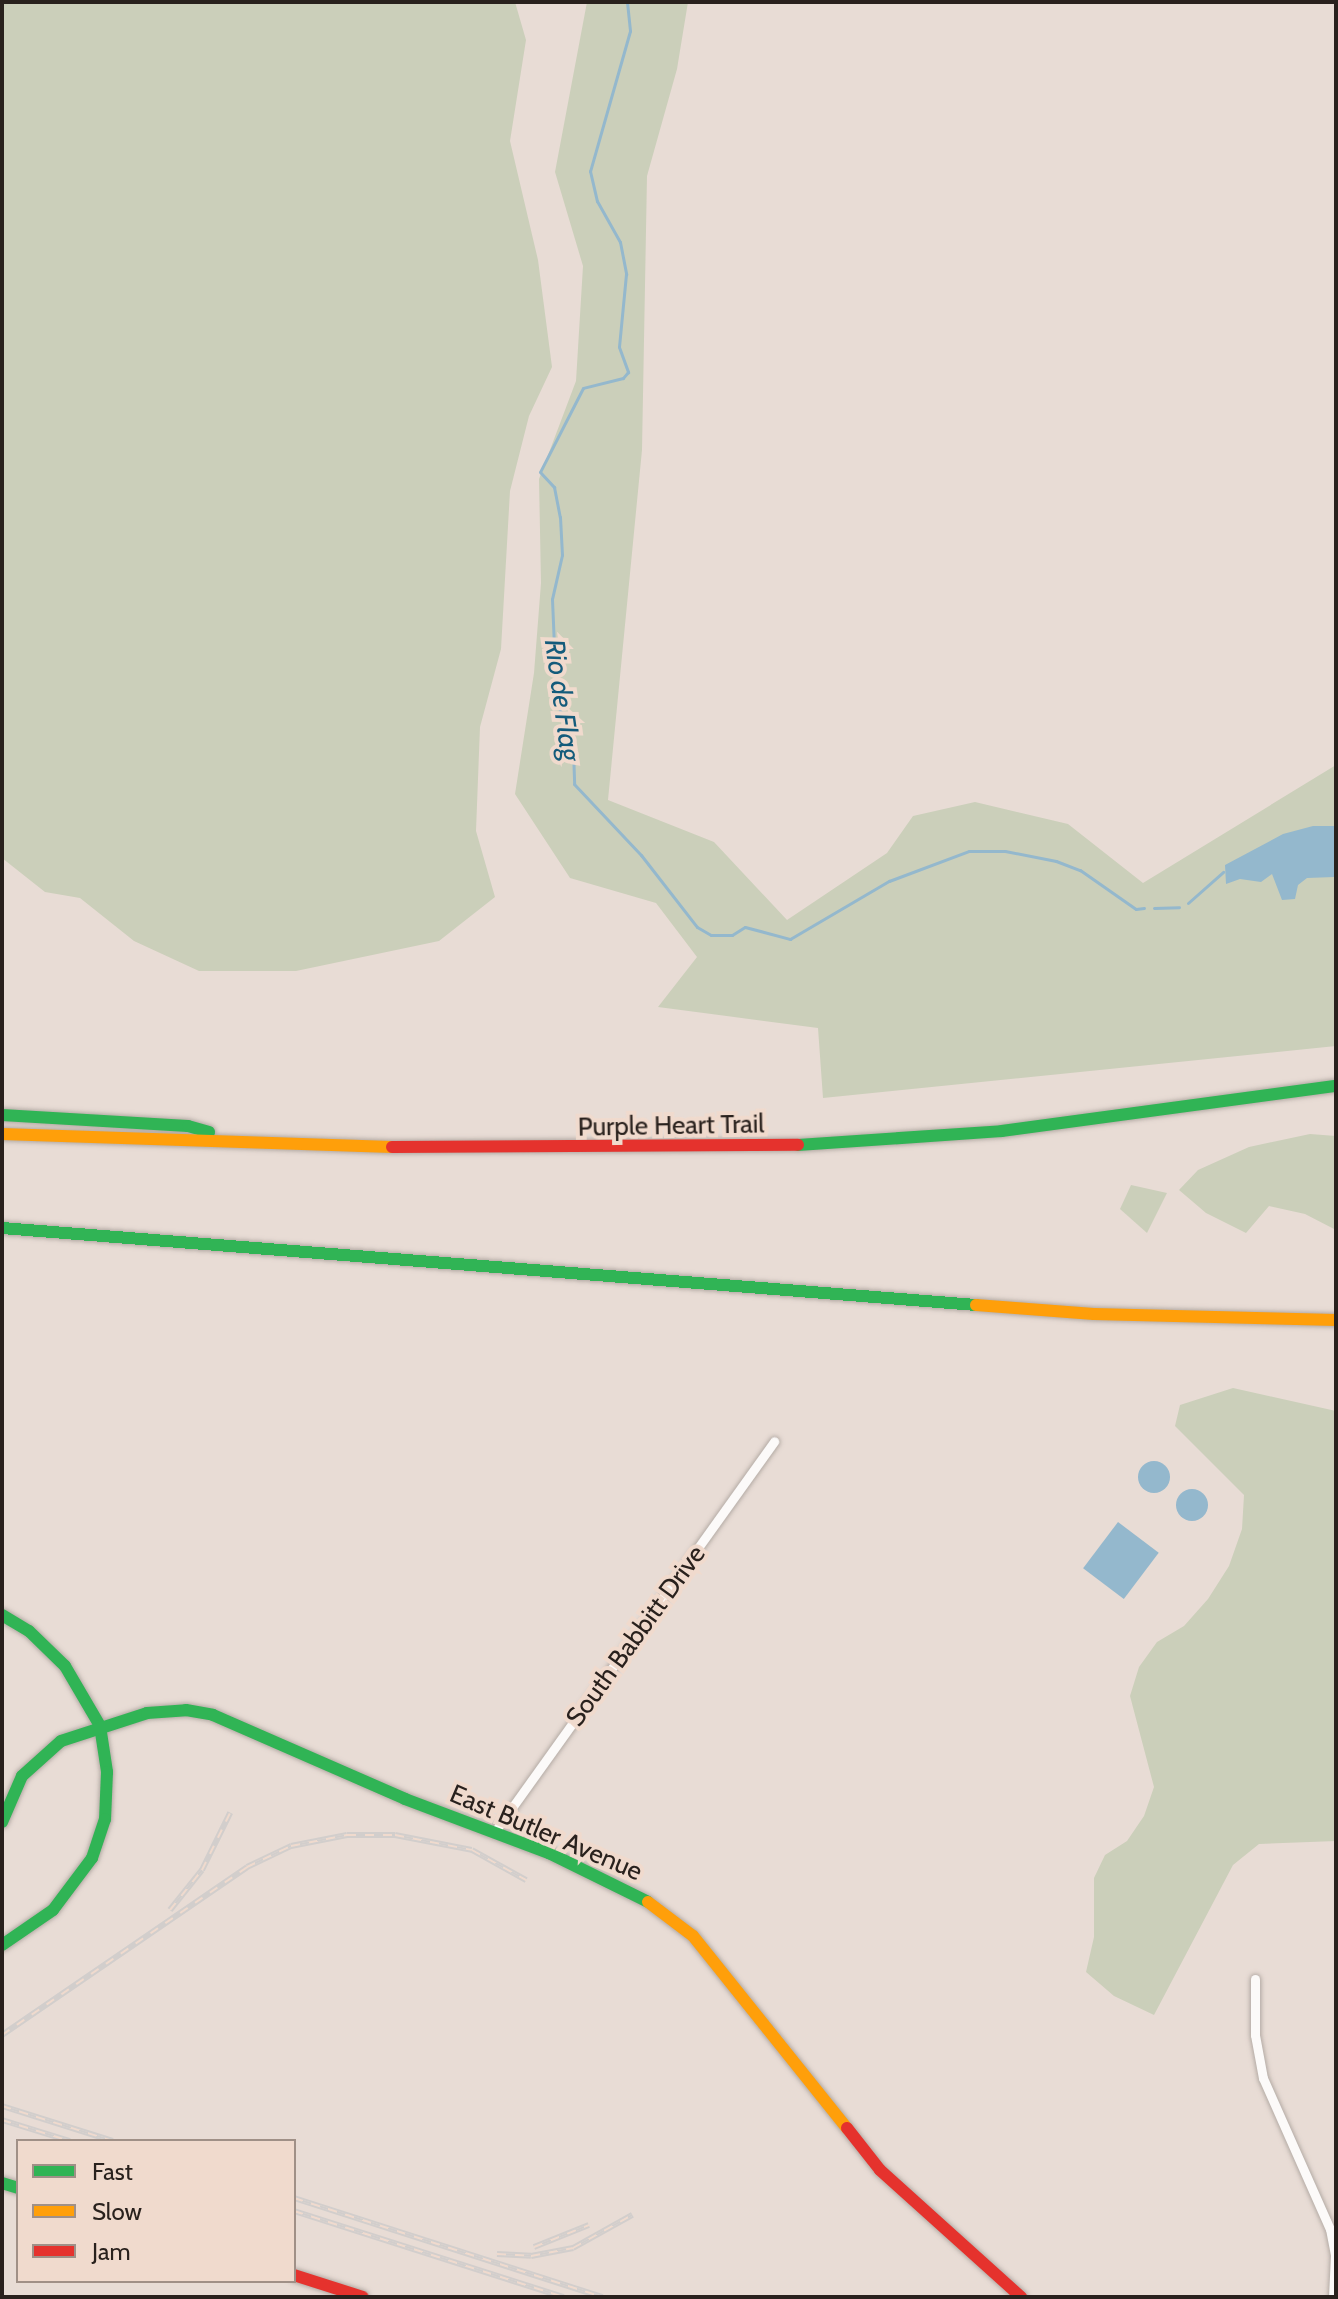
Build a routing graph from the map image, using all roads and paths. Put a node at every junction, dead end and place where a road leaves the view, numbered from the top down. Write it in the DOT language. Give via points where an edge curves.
graph roads {
  1 [pos="1336,1086"];
  2 [pos="2,1115"];
  3 [pos="2,1134"];
  4 [pos="225,1138"];
  5 [pos="2,1228"];
  6 [pos="2,1239"];
  7 [pos="347,1252"];
  8 [pos="1336,1320"];
  9 [pos="774,1441"];
  10 [pos="2,1615"];
  11 [pos="100,1726"];
  12 [pos="2,1822"];
  13 [pos="496,1830"];
  14 [pos="2,1945"];
  15 [pos="1255,1979"];
  16 [pos="1333,2228"];
  17 [pos="296,2276"];
  18 [pos="363,2297"];
  19 [pos="1021,2297"];
  20 [pos="1333,2297"];
  1 -- 4 [label="main road, Purple Heart Trail" via="1002,1131 744,1149 431,1148"];
  2 -- 4 [label="main road" via="188,1126"];
  3 -- 4 [label="main road, Purple Heart Trail"];
  5 -- 7 [label="main road"];
  6 -- 7 [label="main road" via="319,1255"];
  7 -- 8 [label="main road" via="1020,1309"];
  9 -- 13 [label="street, South Babbitt Drive"];
  10 -- 11 [label="main road" via="29,1631 65,1666"];
  11 -- 12 [label="main road, East Butler Avenue" via="61,1741 37,1759 22,1776"];
  11 -- 13 [label="main road, East Butler Avenue" via="162,1711 213,1715 405,1799"];
  11 -- 14 [label="main road" via="107,1772 105,1819 92,1858 53,1910"];
  13 -- 19 [label="main road, East Butler Avenue" via="637,1894 693,1936 880,2170"];
  15 -- 16 [label="street" via="1255,2035 1263,2078"];
  16 -- 20 [label="street"];
  17 -- 18 [label="main road"];
}
